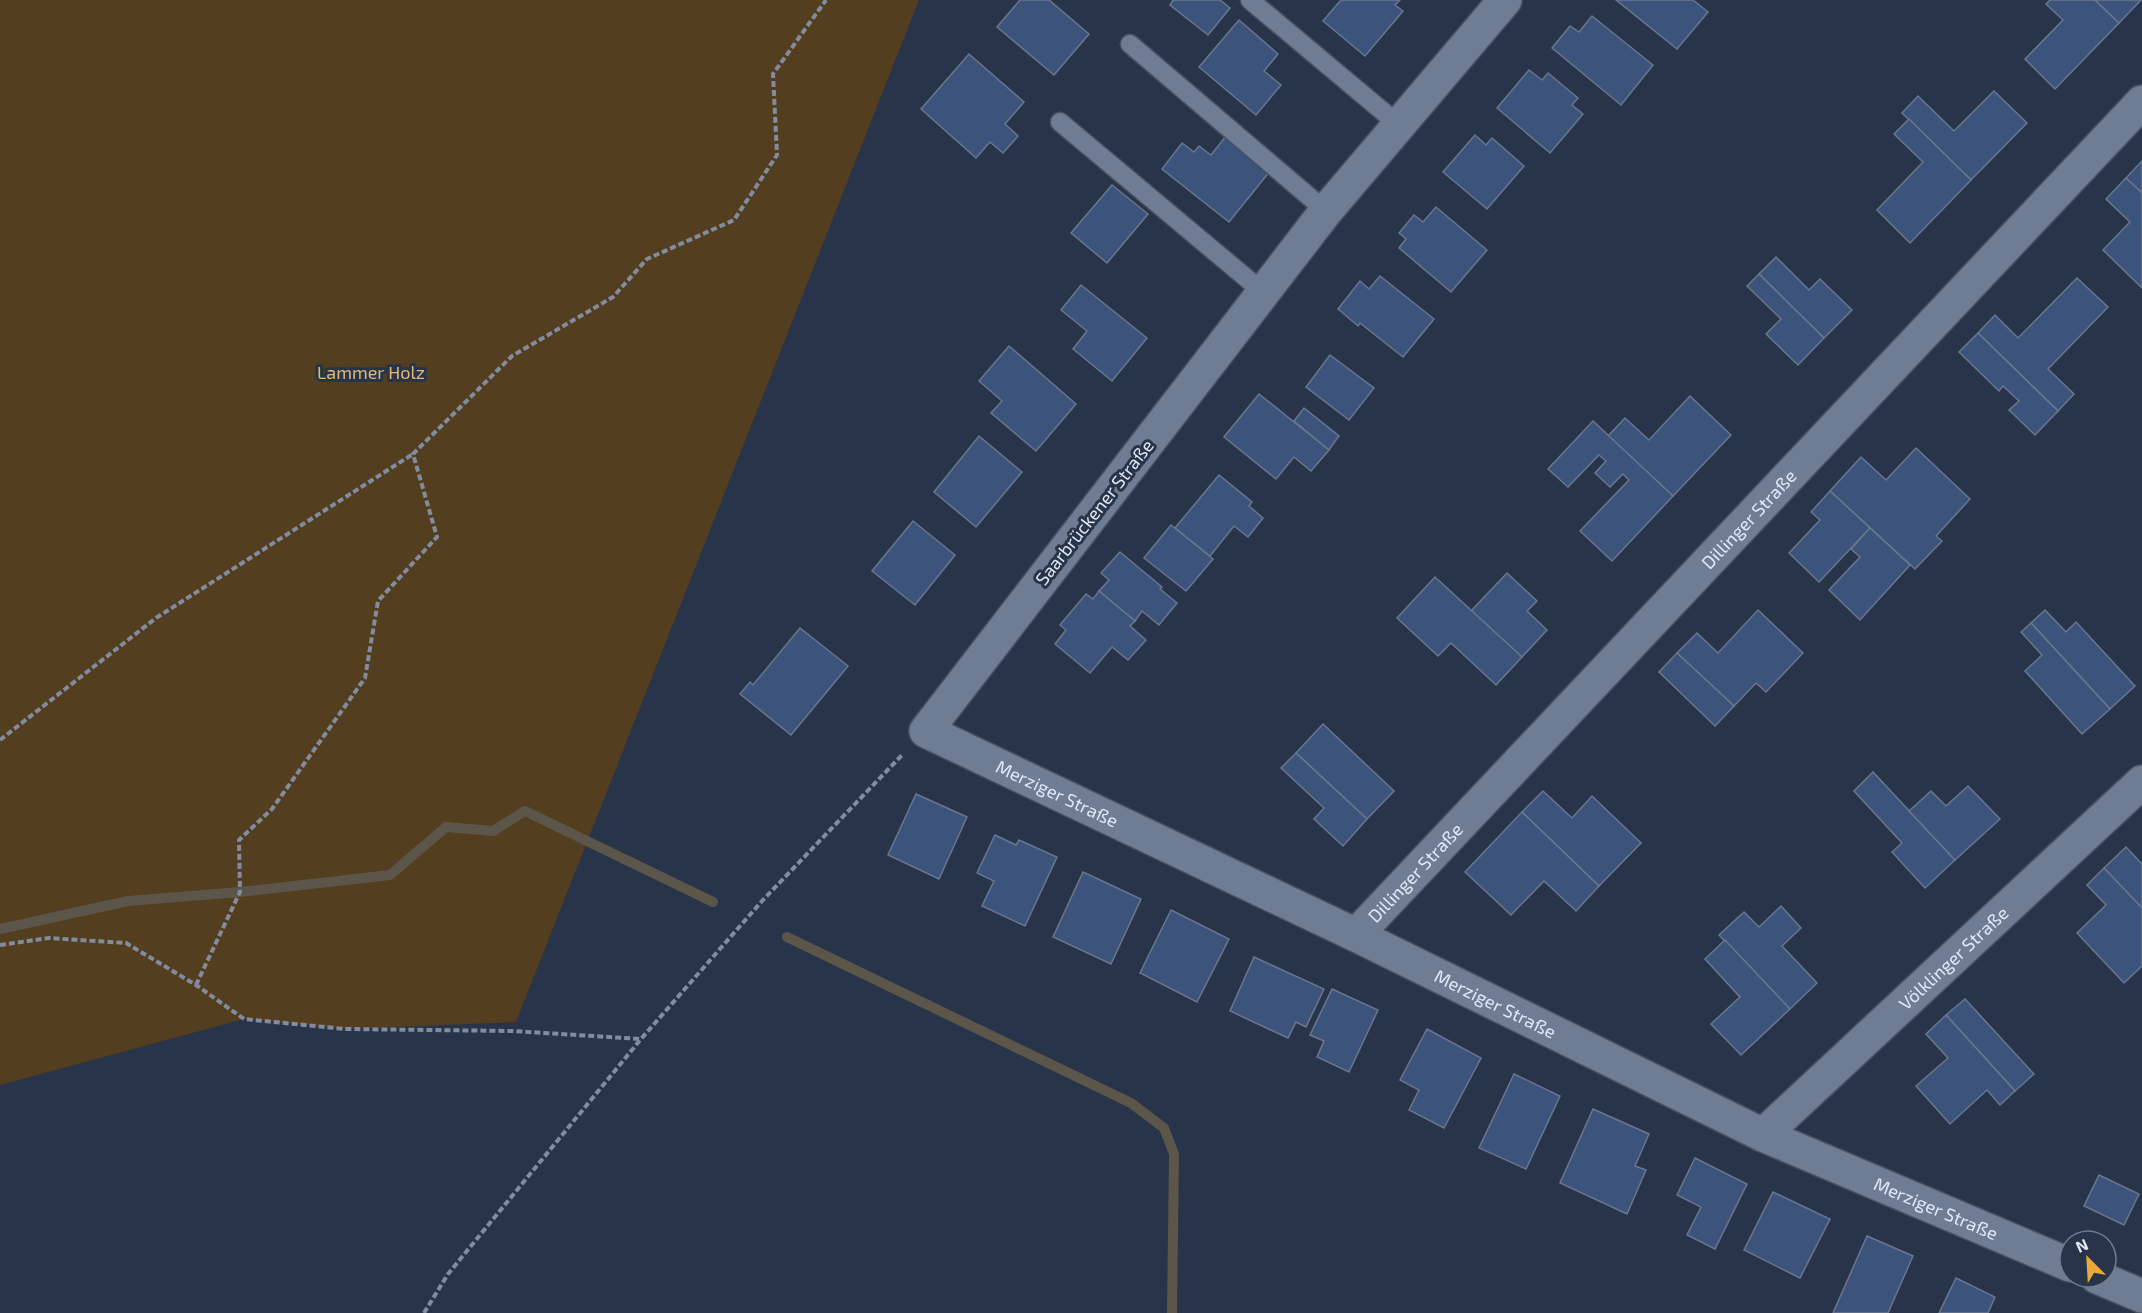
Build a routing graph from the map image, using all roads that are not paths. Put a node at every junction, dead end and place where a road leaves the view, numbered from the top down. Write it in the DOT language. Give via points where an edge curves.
graph roads {
  1 [pos="1251,0"];
  2 [pos="1505,0"];
  3 [pos="1130,44"];
  4 [pos="2142,102"];
  5 [pos="1060,122"];
  6 [pos="1399,125"];
  7 [pos="1326,212"];
  8 [pos="1263,292"];
  9 [pos="926,731"];
  10 [pos="2142,782"];
  11 [pos="1356,935"];
  12 [pos="1763,1135"];
  13 [pos="2058,1260"];
  14 [pos="2118,1286"];
  15 [pos="2142,1296"];
  1 -- 6 [label="lane"];
  2 -- 6 [label="street, Saarbrückener Straße"];
  3 -- 7 [label="lane"];
  4 -- 11 [label="street, Dillinger Straße"];
  5 -- 8 [label="lane"];
  6 -- 7 [label="street, Saarbrückener Straße"];
  7 -- 8 [label="street, Saarbrückener Straße"];
  8 -- 9 [label="street, Saarbrückener Straße"];
  9 -- 11 [label="street, Merziger Straße"];
  10 -- 12 [label="street, Völklinger Straße"];
  11 -- 12 [label="street, Merziger Straße"];
  12 -- 13 [label="street, Merziger Straße"];
  14 -- 15 [label="street"];
}
